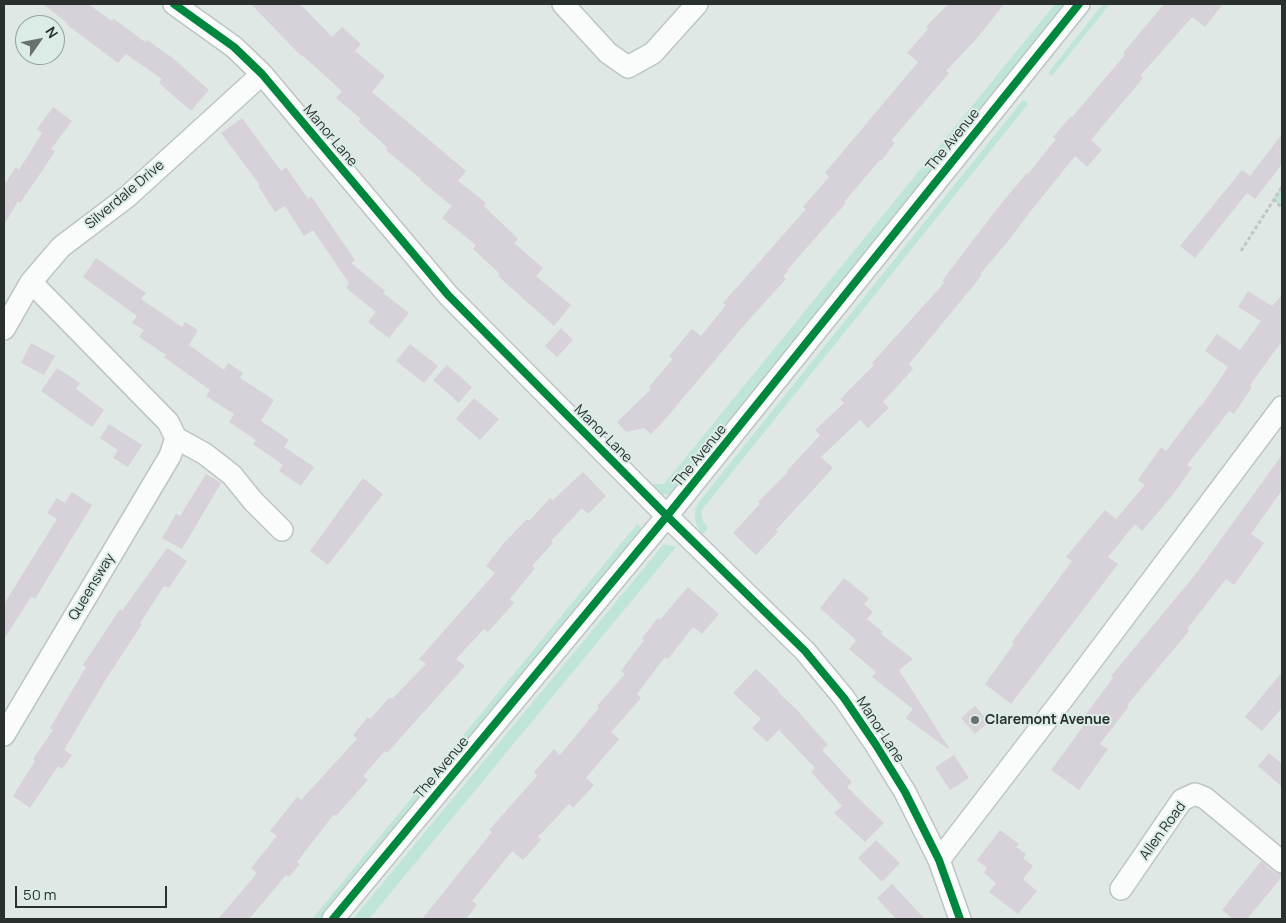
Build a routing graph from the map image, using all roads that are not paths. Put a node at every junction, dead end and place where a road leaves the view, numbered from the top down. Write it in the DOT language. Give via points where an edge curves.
graph roads {
  1 [pos="174,4"];
  2 [pos="563,4"];
  3 [pos="697,4"];
  4 [pos="1079,4"];
  5 [pos="262,74"];
  6 [pos="31,282"];
  7 [pos="4,329"];
  8 [pos="1282,407"];
  9 [pos="176,438"];
  10 [pos="667,516"];
  11 [pos="282,530"];
  12 [pos="4,735"];
  13 [pos="939,860"];
  14 [pos="1282,862"];
  15 [pos="1121,889"];
  16 [pos="956,917"];
  17 [pos="334,919"];
  1 -- 5 [label="street, Manor Lane" via="234,47"];
  2 -- 3 [label="street" via="608,52 628,67 652,53"];
  4 -- 10 [label="street, The Avenue"];
  5 -- 6 [label="street, Silverdale Drive" via="127,197 61,247"];
  5 -- 10 [label="street, Manor Lane" via="448,294"];
  6 -- 7 [label="street, Silverdale Drive"];
  6 -- 9 [label="street" via="168,422"];
  8 -- 13 [label="street"];
  9 -- 11 [label="street" via="205,454 232,475"];
  9 -- 12 [label="street, Queensway" via="170,456"];
  10 -- 13 [label="street, Manor Lane" via="805,651 844,698 905,792"];
  10 -- 17 [label="street, The Avenue"];
  13 -- 16 [label="street, Manor Lane"];
  14 -- 15 [label="street, Allen Road" via="1205,798 1195,794 1182,800"];
}
